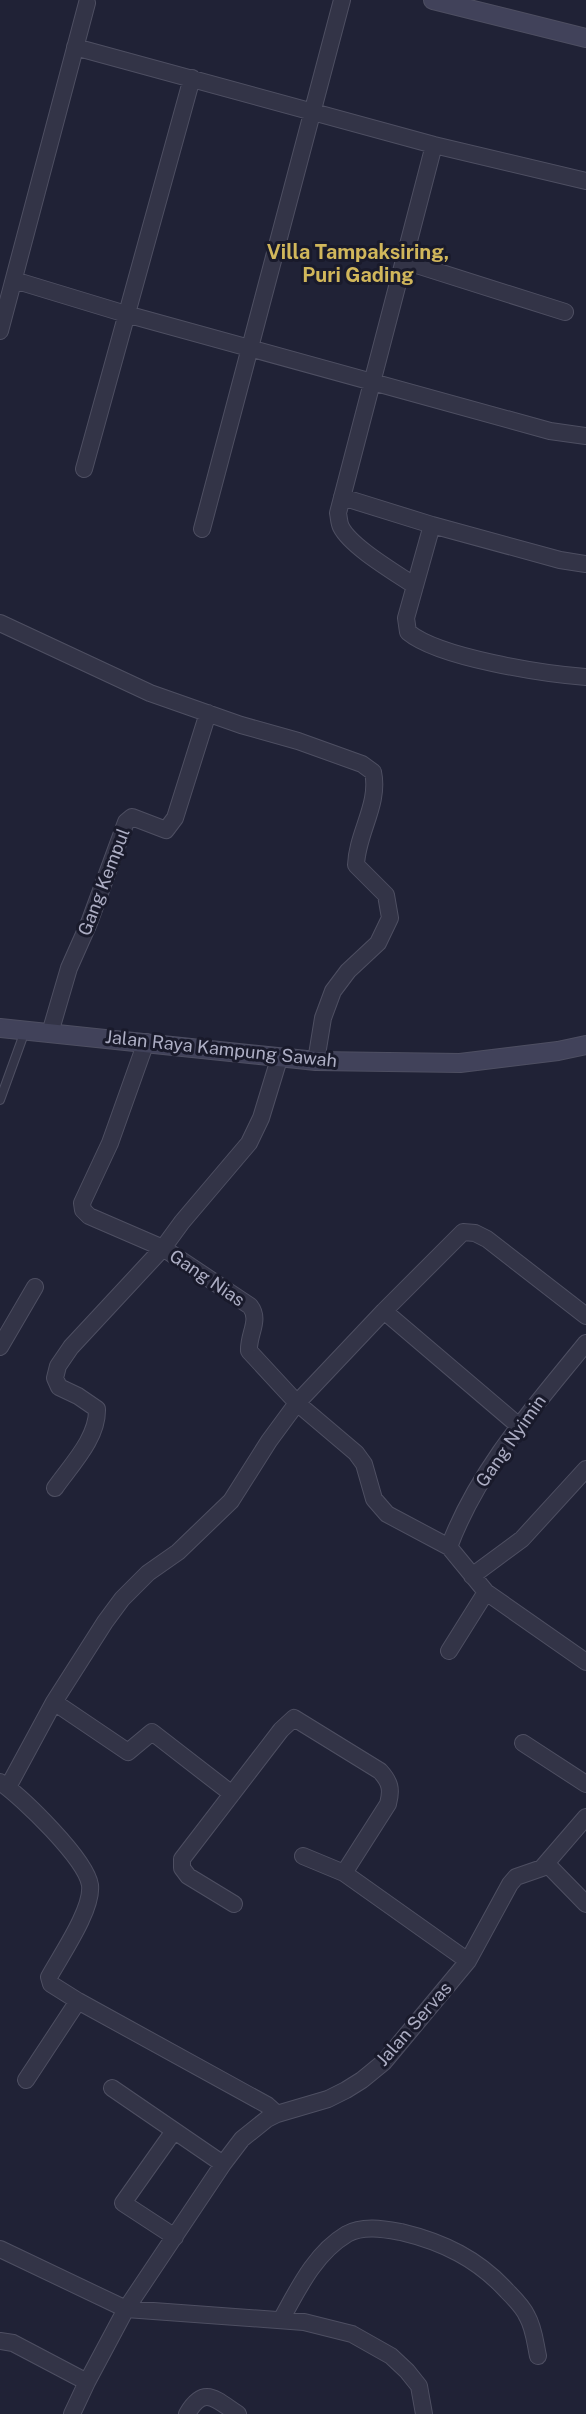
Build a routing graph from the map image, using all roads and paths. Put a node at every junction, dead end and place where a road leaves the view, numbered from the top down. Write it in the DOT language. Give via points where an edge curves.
graph roads {
  1 [pos="342,0"];
  2 [pos="433,0"];
  3 [pos="87,3"];
  4 [pos="586,38"];
  5 [pos="75,47"];
  6 [pos="192,78"];
  7 [pos="312,113"];
  8 [pos="434,145"];
  9 [pos="586,181"];
  10 [pos="404,261"];
  11 [pos="14,280"];
  12 [pos="565,312"];
  13 [pos="126,315"];
  14 [pos="0,331"];
  15 [pos="250,348"];
  16 [pos="372,380"];
  17 [pos="586,436"];
  18 [pos="84,469"];
  19 [pos="342,497"];
  20 [pos="432,525"];
  21 [pos="202,529"];
  22 [pos="586,564"];
  23 [pos="415,586"];
  24 [pos="0,623"];
  25 [pos="586,677"];
  26 [pos="208,713"];
  27 [pos="0,1029"];
  28 [pos="25,1031"];
  29 [pos="50,1033"];
  30 [pos="146,1042"];
  31 [pos="586,1046"];
  32 [pos="279,1059"];
  33 [pos="316,1061"];
  34 [pos="0,1101"];
  35 [pos="163,1248"];
  36 [pos="35,1287"];
  37 [pos="384,1311"];
  38 [pos="586,1316"];
  39 [pos="586,1343"];
  40 [pos="0,1347"];
  41 [pos="297,1403"];
  42 [pos="519,1426"];
  43 [pos="586,1468"];
  44 [pos="55,1488"];
  45 [pos="449,1547"];
  46 [pos="472,1576"];
  47 [pos="486,1592"];
  48 [pos="449,1650"];
  49 [pos="586,1662"];
  50 [pos="54,1702"];
  51 [pos="523,1743"];
  52 [pos="586,1784"];
  53 [pos="4,1785"];
  54 [pos="232,1794"];
  55 [pos="586,1817"];
  56 [pos="303,1856"];
  57 [pos="547,1864"];
  58 [pos="344,1873"];
  59 [pos="234,1904"];
  60 [pos="586,1904"];
  61 [pos="468,1961"];
  62 [pos="78,2001"];
  63 [pos="26,2080"];
  64 [pos="112,2088"];
  65 [pos="278,2114"];
  66 [pos="174,2131"];
  67 [pos="223,2164"];
  68 [pos="175,2237"];
  69 [pos="0,2249"];
  70 [pos="126,2309"];
  71 [pos="280,2320"];
  72 [pos="0,2341"];
  73 [pos="538,2356"];
  74 [pos="87,2382"];
  75 [pos="72,2414"];
  76 [pos="187,2414"];
  77 [pos="238,2414"];
  78 [pos="424,2414"];
  1 -- 7 [label="street"];
  2 -- 4 [label="street"];
  3 -- 5 [label="street"];
  5 -- 6 [label="street"];
  5 -- 11 [label="street"];
  6 -- 7 [label="street"];
  6 -- 13 [label="street"];
  7 -- 8 [label="street"];
  7 -- 15 [label="street"];
  8 -- 9 [label="street"];
  8 -- 10 [label="street"];
  10 -- 12 [label="street"];
  10 -- 16 [label="street"];
  11 -- 13 [label="street"];
  11 -- 14 [label="street"];
  13 -- 15 [label="street"];
  13 -- 18 [label="street"];
  15 -- 16 [label="street"];
  15 -- 21 [label="street"];
  16 -- 17 [label="street" via="550,431"];
  16 -- 19 [label="street"];
  19 -- 20 [label="street"];
  19 -- 23 [label="street" via="339,520 348,536"];
  20 -- 22 [label="street"];
  20 -- 23 [label="street"];
  23 -- 25 [label="street" via="406,618 411,635 495,663"];
  24 -- 26 [label="street" via="150,693"];
  26 -- 29 [label="street, Gang Kempul" via="175,818 166,830 132,817 126,822 69,968"];
  26 -- 33 [label="street" via="298,741 362,764 373,772 374,792 356,852 356,865 386,895 390,918 378,944 333,991 323,1018"];
  27 -- 28 [label="street, Jalan Raya Kampung Sawah"];
  28 -- 29 [label="street, Jalan Raya Kampung Sawah"];
  28 -- 34 [label="lane"];
  29 -- 30 [label="street, Jalan Raya Kampung Sawah"];
  30 -- 32 [label="street, Jalan Raya Kampung Sawah"];
  30 -- 35 [label="street" via="110,1143 82,1203 89,1216"];
  31 -- 33 [label="street, Jalan Raya Kampung Sawah" via="460,1063"];
  32 -- 33 [label="street, Jalan Raya Kampung Sawah"];
  32 -- 35 [label="street, Gang Nias" via="249,1143"];
  35 -- 41 [label="street, Gang Nias" via="250,1306 256,1319 249,1351"];
  35 -- 44 [label="street" via="58,1366 55,1378 59,1387 97,1409 97,1421"];
  36 -- 40 [label="street"];
  37 -- 38 [label="street" via="464,1232 487,1239"];
  37 -- 41 [label="street"];
  37 -- 42 [label="street"];
  39 -- 42 [label="street, Gang Nyimin"];
  41 -- 45 [label="street, Gang Nias" via="356,1453 364,1464 374,1499 387,1514"];
  41 -- 50 [label="street" via="231,1501 122,1599"];
  42 -- 45 [label="street, Gang Nyimin" via="472,1497"];
  43 -- 46 [label="street" via="522,1539"];
  45 -- 46 [label="street"];
  46 -- 47 [label="street"];
  47 -- 48 [label="street"];
  47 -- 49 [label="street"];
  50 -- 53 [label="street"];
  50 -- 54 [label="street" via="128,1752 152,1732"];
  51 -- 52 [label="street"];
  53 -- 62 [label="street" via="72,1852 90,1885 86,1907 50,1977 51,1984"];
  54 -- 58 [label="street" via="294,1718 380,1771 390,1782 388,1804"];
  54 -- 59 [label="street" via="182,1859 182,1868 188,1876"];
  55 -- 57 [label="street, Jalan Servas"];
  56 -- 58 [label="street"];
  57 -- 60 [label="street"];
  57 -- 61 [label="street, Jalan Servas" via="516,1877 510,1884"];
  58 -- 61 [label="street"];
  61 -- 65 [label="street, Jalan Servas" via="384,2062 362,2080 328,2099"];
  62 -- 63 [label="street"];
  62 -- 65 [label="street" via="267,2104"];
  64 -- 66 [label="street"];
  65 -- 67 [label="street, Jalan Servas" via="242,2139"];
  66 -- 67 [label="street"];
  66 -- 68 [label="street" via="123,2203"];
  67 -- 68 [label="street, Jalan Servas"];
  68 -- 70 [label="street, Jalan Servas"];
  69 -- 70 [label="street"];
  70 -- 71 [label="street"];
  70 -- 74 [label="street, Jalan Servas"];
  71 -- 73 [label="street" via="307,2273 334,2243 349,2233 386,2229 437,2242 486,2270 527,2316"];
  71 -- 78 [label="street" via="352,2334 391,2356 419,2386"];
  72 -- 74 [label="street" via="13,2343"];
  74 -- 75 [label="street, Jalan Servas"];
  76 -- 77 [label="street" via="195,2400 203,2397 214,2398"];
}
